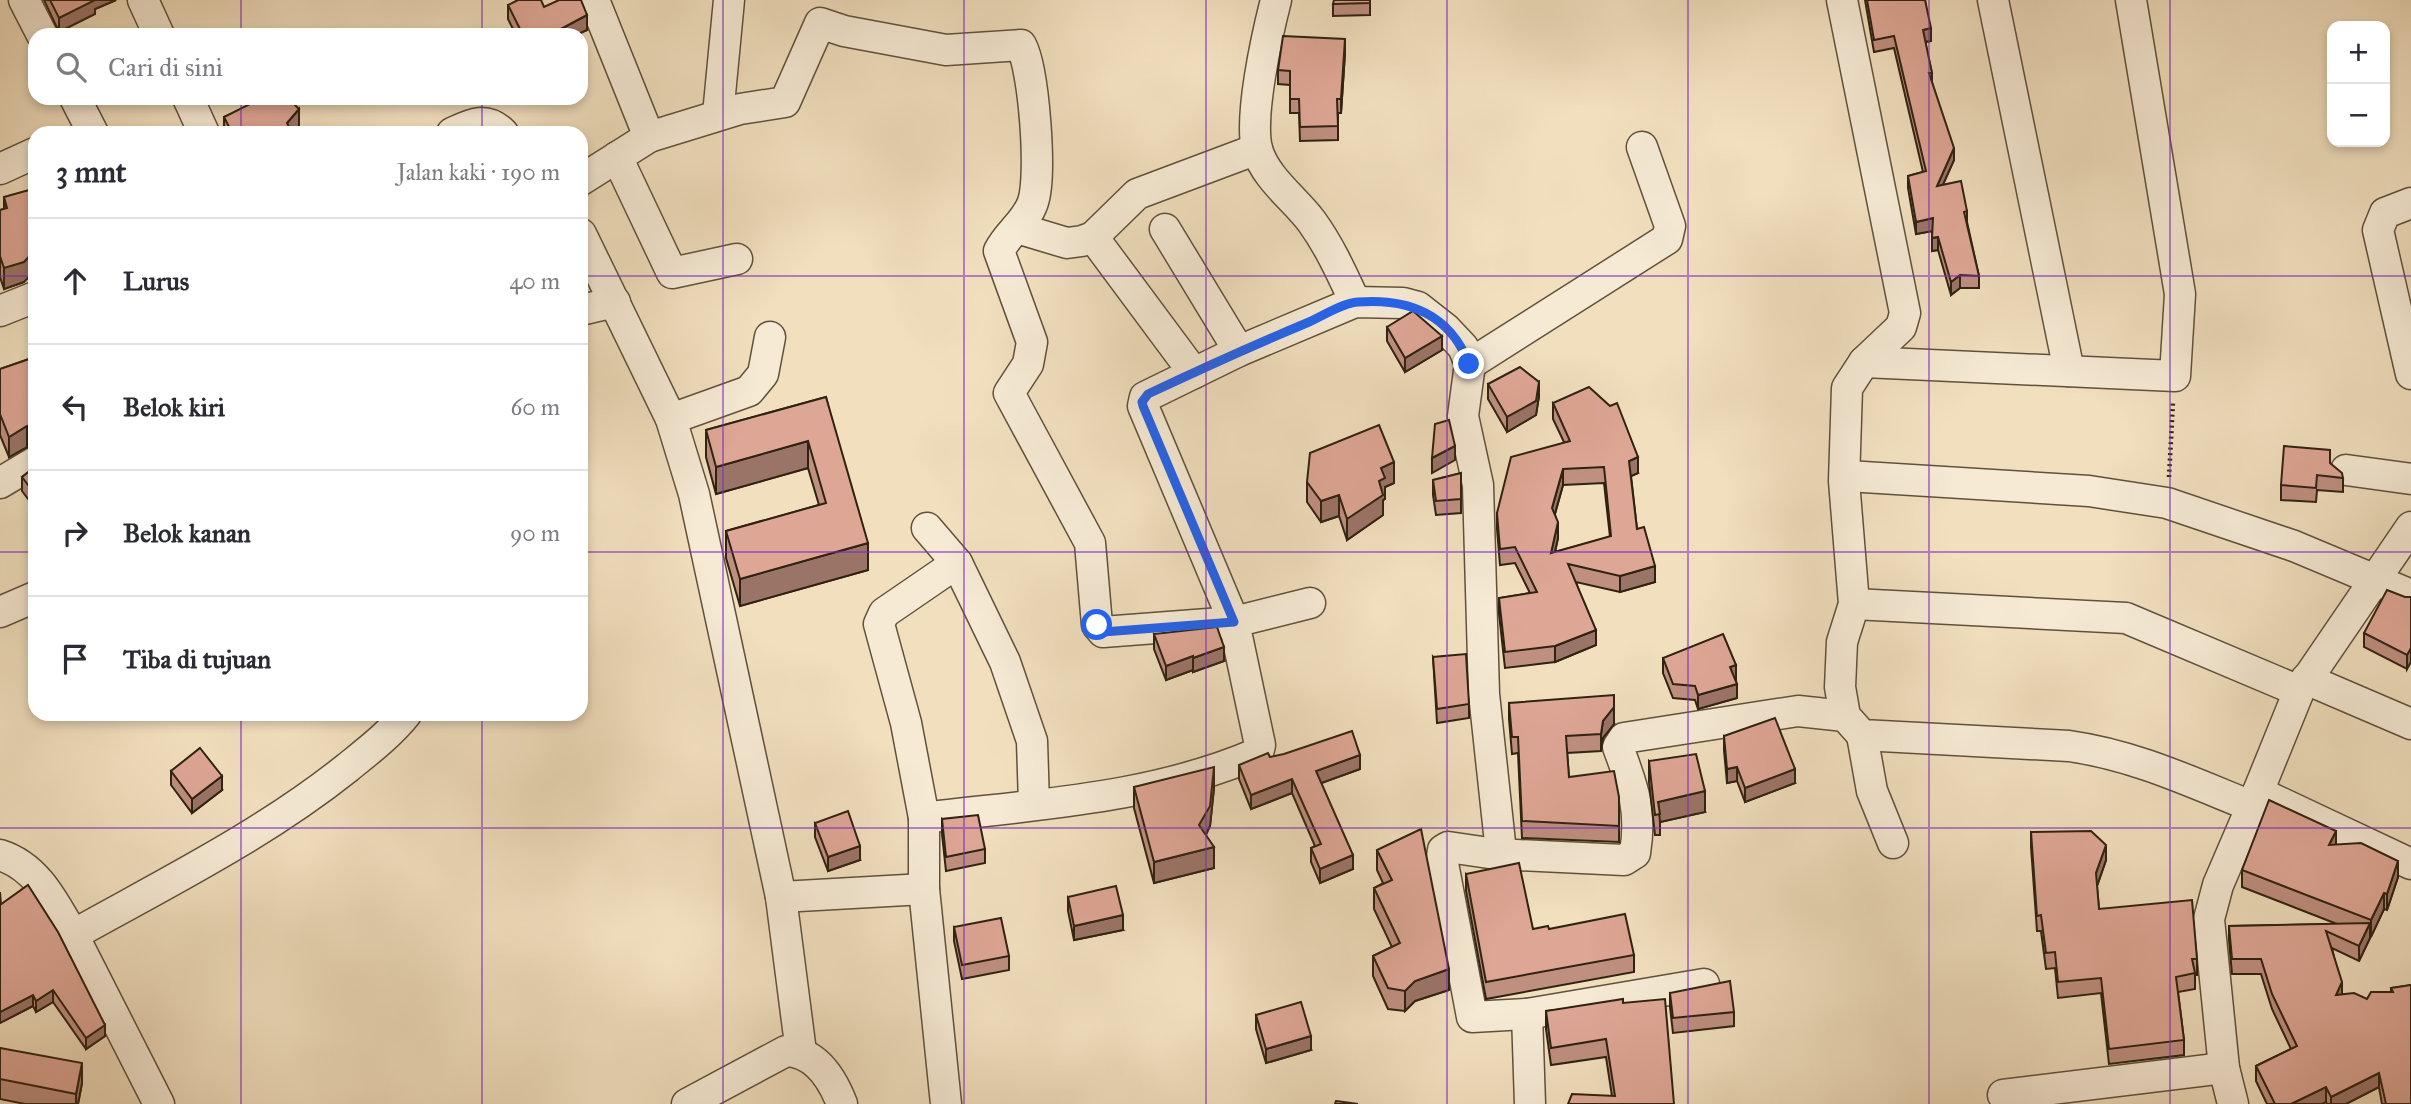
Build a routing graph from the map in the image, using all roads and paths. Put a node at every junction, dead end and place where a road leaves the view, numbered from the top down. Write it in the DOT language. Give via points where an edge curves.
graph roads {
  1 [pos="24,0"];
  2 [pos="143,0"];
  3 [pos="594,0"];
  4 [pos="729,0"];
  5 [pos="1276,0"];
  6 [pos="1842,0"];
  7 [pos="1993,0"];
  8 [pos="2131,0"];
  9 [pos="823,12"];
  10 [pos="38,28"];
  11 [pos="156,28"];
  12 [pos="78,105"];
  13 [pos="191,105"];
  14 [pos="727,113"];
  15 [pos="86,126"];
  16 [pos="201,126"];
  17 [pos="470,126"];
  18 [pos="496,126"];
  19 [pos="649,136"];
  20 [pos="1642,147"];
  21 [pos="1258,149"];
  22 [pos="28,156"];
  23 [pos="617,157"];
  24 [pos="0,169"];
  25 [pos="588,176"];
  26 [pos="2411,203"];
  27 [pos="1017,228"];
  28 [pos="1165,229"];
  29 [pos="1093,237"];
  30 [pos="588,248"];
  31 [pos="737,259"];
  32 [pos="28,300"];
  33 [pos="615,302"];
  34 [pos="1355,302"];
  35 [pos="588,308"];
  36 [pos="0,311"];
  37 [pos="770,337"];
  38 [pos="1239,351"];
  39 [pos="1864,362"];
  40 [pos="1469,364"];
  41 [pos="2069,372"];
  42 [pos="1194,373"];
  43 [pos="2411,374"];
  44 [pos="2175,376"];
  45 [pos="671,419"];
  46 [pos="28,466"];
  47 [pos="2346,470"];
  48 [pos="1847,476"];
  49 [pos="2411,476"];
  50 [pos="0,483"];
  51 [pos="2167,503"];
  52 [pos="2411,527"];
  53 [pos="928,528"];
  54 [pos="957,562"];
  55 [pos="2377,581"];
  56 [pos="2411,595"];
  57 [pos="28,600"];
  58 [pos="1310,603"];
  59 [pos="1854,604"];
  60 [pos="0,612"];
  61 [pos="1234,622"];
  62 [pos="2302,685"];
  63 [pos="1832,719"];
  64 [pos="400,721"];
  65 [pos="2411,724"];
  66 [pos="2255,799"];
  67 [pos="1034,804"];
  68 [pos="924,818"];
  69 [pos="1893,843"];
  70 [pos="1501,852"];
  71 [pos="0,855"];
  72 [pos="2411,864"];
  73 [pos="925,889"];
  74 [pos="781,897"];
  75 [pos="73,935"];
  76 [pos="1704,984"];
  77 [pos="1527,1014"];
  78 [pos="801,1052"];
  79 [pos="2224,1068"];
  80 [pos="2003,1095"];
  81 [pos="159,1104"];
  82 [pos="687,1104"];
  83 [pos="842,1104"];
  84 [pos="946,1104"];
  85 [pos="1530,1104"];
  86 [pos="2233,1104"];
  1 -- 10 [label="street"];
  2 -- 11 [label="street"];
  3 -- 19 [label="street"];
  4 -- 14 [label="street"];
  5 -- 21 [label="street" via="1257,110"];
  6 -- 39 [label="street" via="1905,313 1895,334"];
  7 -- 41 [label="street"];
  8 -- 44 [label="street" via="2180,294"];
  9 -- 14 [label="street" via="785,102"];
  9 -- 27 [label="street" via="844,31 946,50 1021,45 1038,139 1038,170 1033,203"];
  12 -- 15 [label="street"];
  13 -- 16 [label="street"];
  14 -- 19 [label="street"];
  17 -- 18 [label="street" via="481,122"];
  19 -- 23 [label="street"];
  20 -- 40 [label="street" via="1670,226 1667,239"];
  21 -- 29 [label="street" via="1137,194"];
  21 -- 34 [label="street" via="1271,176 1311,221 1333,255"];
  22 -- 24 [label="street"];
  23 -- 25 [label="street"];
  23 -- 31 [label="street" via="672,272"];
  26 -- 43 [label="street" via="2385,213 2378,230"];
  27 -- 29 [label="street" via="1067,243"];
  27 -- 61 [label="street" via="999,251 1032,342 1032,354 1009,393 1090,543 1099,629"];
  28 -- 38 [label="street"];
  29 -- 42 [label="street"];
  30 -- 33 [label="street"];
  32 -- 36 [label="street"];
  33 -- 35 [label="street"];
  33 -- 45 [label="street"];
  34 -- 38 [label="street"];
  34 -- 40 [label="street" via="1418,307 1463,347"];
  37 -- 45 [label="street" via="763,374 749,391"];
  38 -- 42 [label="street"];
  39 -- 41 [label="street"];
  39 -- 48 [label="street" via="1847,388"];
  40 -- 70 [label="street" via="1463,416 1478,485 1483,694"];
  41 -- 44 [label="street"];
  42 -- 61 [label="street" via="1148,394 1142,402"];
  44 -- 51 [label="path"];
  45 -- 74 [label="street" via="694,494"];
  46 -- 50 [label="street"];
  47 -- 49 [label="street"];
  48 -- 51 [label="street" via="2089,491"];
  48 -- 59 [label="street"];
  51 -- 55 [label="street" via="2294,546"];
  52 -- 55 [label="street"];
  53 -- 54 [label="street"];
  54 -- 67 [label="street" via="1005,662 1032,741"];
  54 -- 68 [label="street" via="880,619"];
  55 -- 56 [label="street"];
  55 -- 62 [label="street"];
  57 -- 60 [label="street"];
  58 -- 61 [label="street"];
  59 -- 62 [label="street" via="2126,618"];
  59 -- 63 [label="street" via="1842,642 1840,687"];
  61 -- 67 [label="street" via="1258,753 1151,788"];
  62 -- 65 [label="street"];
  62 -- 66 [label="street"];
  63 -- 66 [label="street" via="2100,751"];
  63 -- 69 [label="street" via="1872,791"];
  63 -- 70 [label="street" via="1635,735 1619,742 1638,805 1635,853 1630,858"];
  64 -- 75 [label="street" via="269,825"];
  66 -- 72 [label="street"];
  66 -- 79 [label="street" via="2218,885 2209,919"];
  67 -- 68 [label="street"];
  68 -- 73 [label="street"];
  70 -- 77 [label="street" via="1448,848 1442,858 1472,1017"];
  71 -- 75 [label="street" via="21,863 37,877"];
  73 -- 74 [label="street"];
  73 -- 84 [label="street"];
  74 -- 78 [label="street"];
  75 -- 81 [label="street"];
  76 -- 77 [label="street"];
  77 -- 85 [label="street"];
  78 -- 82 [label="street" via="786,1051 764,1061"];
  78 -- 83 [label="street" via="829,1077"];
  79 -- 80 [label="street"];
  79 -- 86 [label="street"];
}
